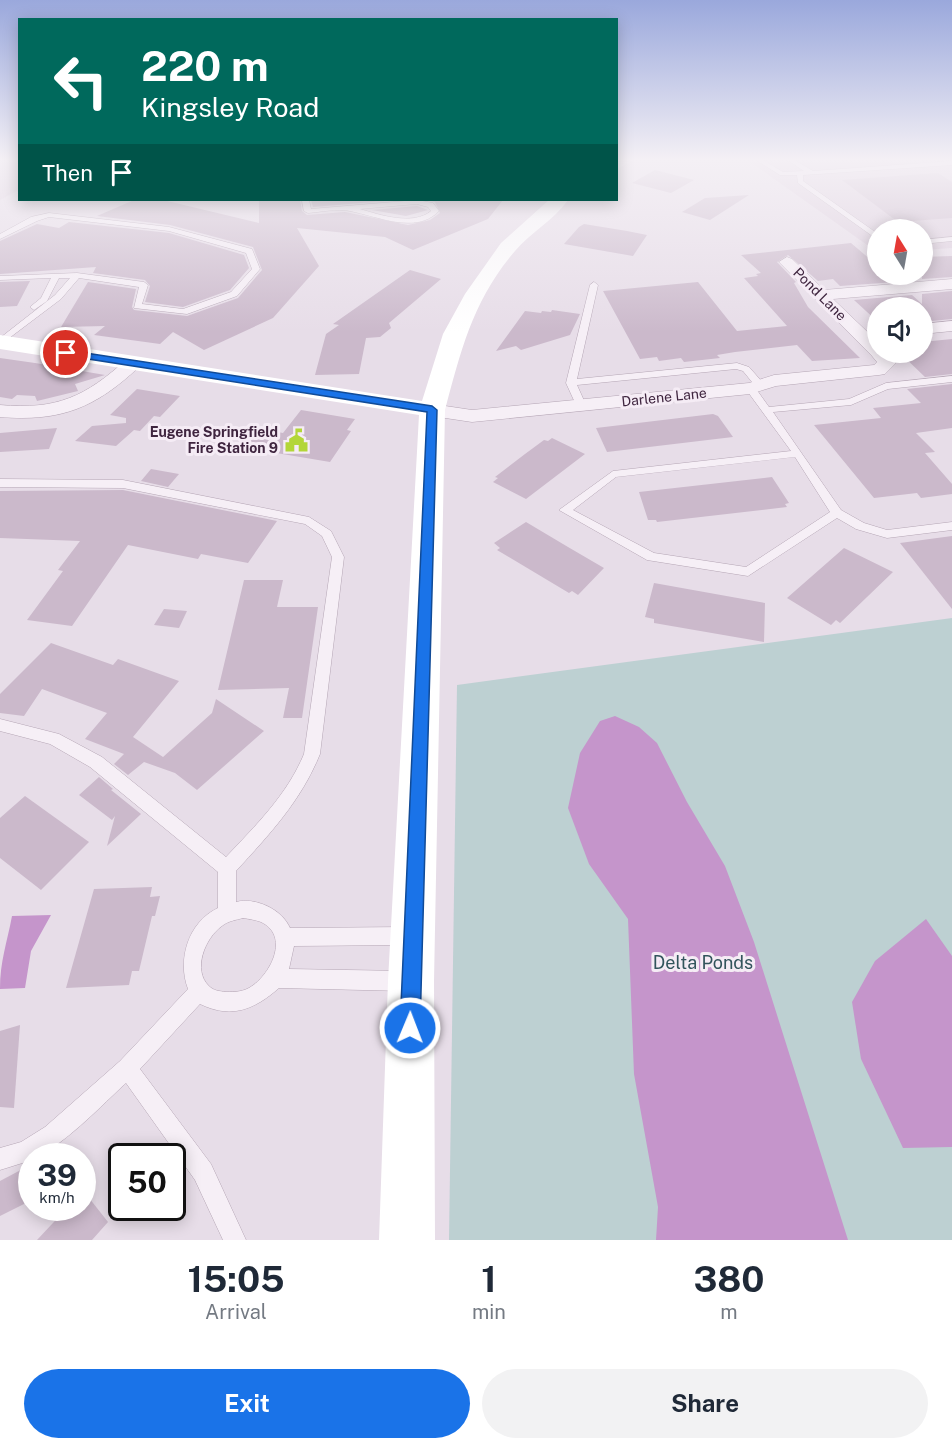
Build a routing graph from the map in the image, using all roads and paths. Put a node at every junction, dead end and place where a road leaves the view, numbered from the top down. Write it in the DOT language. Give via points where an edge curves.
graph roads {
  1 [pos="42,217"];
  2 [pos="65,217"];
  3 [pos="393,217"];
  4 [pos="426,217"];
  5 [pos="541,217"];
  6 [pos="849,217"];
  7 [pos="867,230"];
  8 [pos="0,237"];
  9 [pos="952,239"];
  10 [pos="933,241"];
  11 [pos="787,262"];
  12 [pos="57,275"];
  13 [pos="77,275"];
  14 [pos="0,278"];
  15 [pos="952,284"];
  16 [pos="594,285"];
  17 [pos="821,295"];
  18 [pos="952,326"];
  19 [pos="933,328"];
  20 [pos="867,332"];
  21 [pos="0,333"];
  22 [pos="0,342"];
  23 [pos="133,363"];
  24 [pos="884,363"];
  25 [pos="952,379"];
  26 [pos="571,383"];
  27 [pos="755,386"];
  28 [pos="582,405"];
  29 [pos="432,410"];
  30 [pos="767,410"];
  31 [pos="0,411"];
  32 [pos="798,453"];
  33 [pos="0,483"];
  34 [pos="837,513"];
  35 [pos="952,526"];
  36 [pos="0,725"];
  37 [pos="227,868"];
  38 [pos="227,913"];
  39 [pos="413,936"];
  40 [pos="285,937"];
  41 [pos="275,978"];
  42 [pos="411,981"];
  43 [pos="200,990"];
  44 [pos="126,1068"];
  45 [pos="0,1159"];
  46 [pos="235,1240"];
  47 [pos="406,1240"];
  1 -- 8 [label="lane"];
  2 -- 13 [label="lane" via="169,229 249,250 256,269 234,294 184,312 137,306 144,285"];
  3 -- 4 [label="lane" via="408,220"];
  5 -- 29 [label="main road" via="508,247 475,294 454,334"];
  6 -- 7 [label="lane"];
  9 -- 10 [label="lane"];
  11 -- 17 [label="street, Pond Lane"];
  12 -- 13 [label="lane"];
  12 -- 14 [label="lane"];
  12 -- 21 [label="lane" via="44,299"];
  13 -- 22 [label="lane" via="58,297"];
  15 -- 17 [label="street"];
  16 -- 26 [label="lane"];
  17 -- 20 [label="street, Pond Lane"];
  18 -- 19 [label="street"];
  22 -- 23 [label="main road"];
  23 -- 29 [label="main road"];
  23 -- 31 [label="street" via="106,389 82,403 39,412"];
  24 -- 27 [label="street, Darlene Lane" via="886,366 879,370"];
  25 -- 30 [label="lane" via="886,386 851,402"];
  26 -- 27 [label="lane" via="737,366 746,369"];
  26 -- 28 [label="lane"];
  27 -- 28 [label="street, Darlene Lane"];
  27 -- 30 [label="lane"];
  28 -- 29 [label="street, Darlene Lane" via="472,416"];
  29 -- 39 [label="main road"];
  30 -- 32 [label="lane"];
  32 -- 34 [label="lane"];
  32 -- 34 [label="lane" via="612,474 565,510 651,556 748,572"];
  33 -- 37 [label="lane" via="123,484 309,521 327,534 338,557 312,754 278,812"];
  34 -- 35 [label="lane" via="860,526 887,534"];
  36 -- 37 [label="lane" via="54,739 96,762"];
  37 -- 38 [label="lane"];
  38 -- 40 [label="lane" via="243,909 271,915"];
  38 -- 43 [label="lane" via="212,922 196,945 191,961"];
  39 -- 40 [label="lane"];
  39 -- 42 [label="main road"];
  40 -- 41 [label="lane" via="283,962"];
  41 -- 42 [label="lane"];
  41 -- 43 [label="lane" via="262,992 228,1003 212,1000"];
  42 -- 47 [label="main road"];
  43 -- 44 [label="lane"];
  44 -- 45 [label="lane" via="53,1136 25,1152"];
  44 -- 46 [label="lane" via="203,1172"];
}
